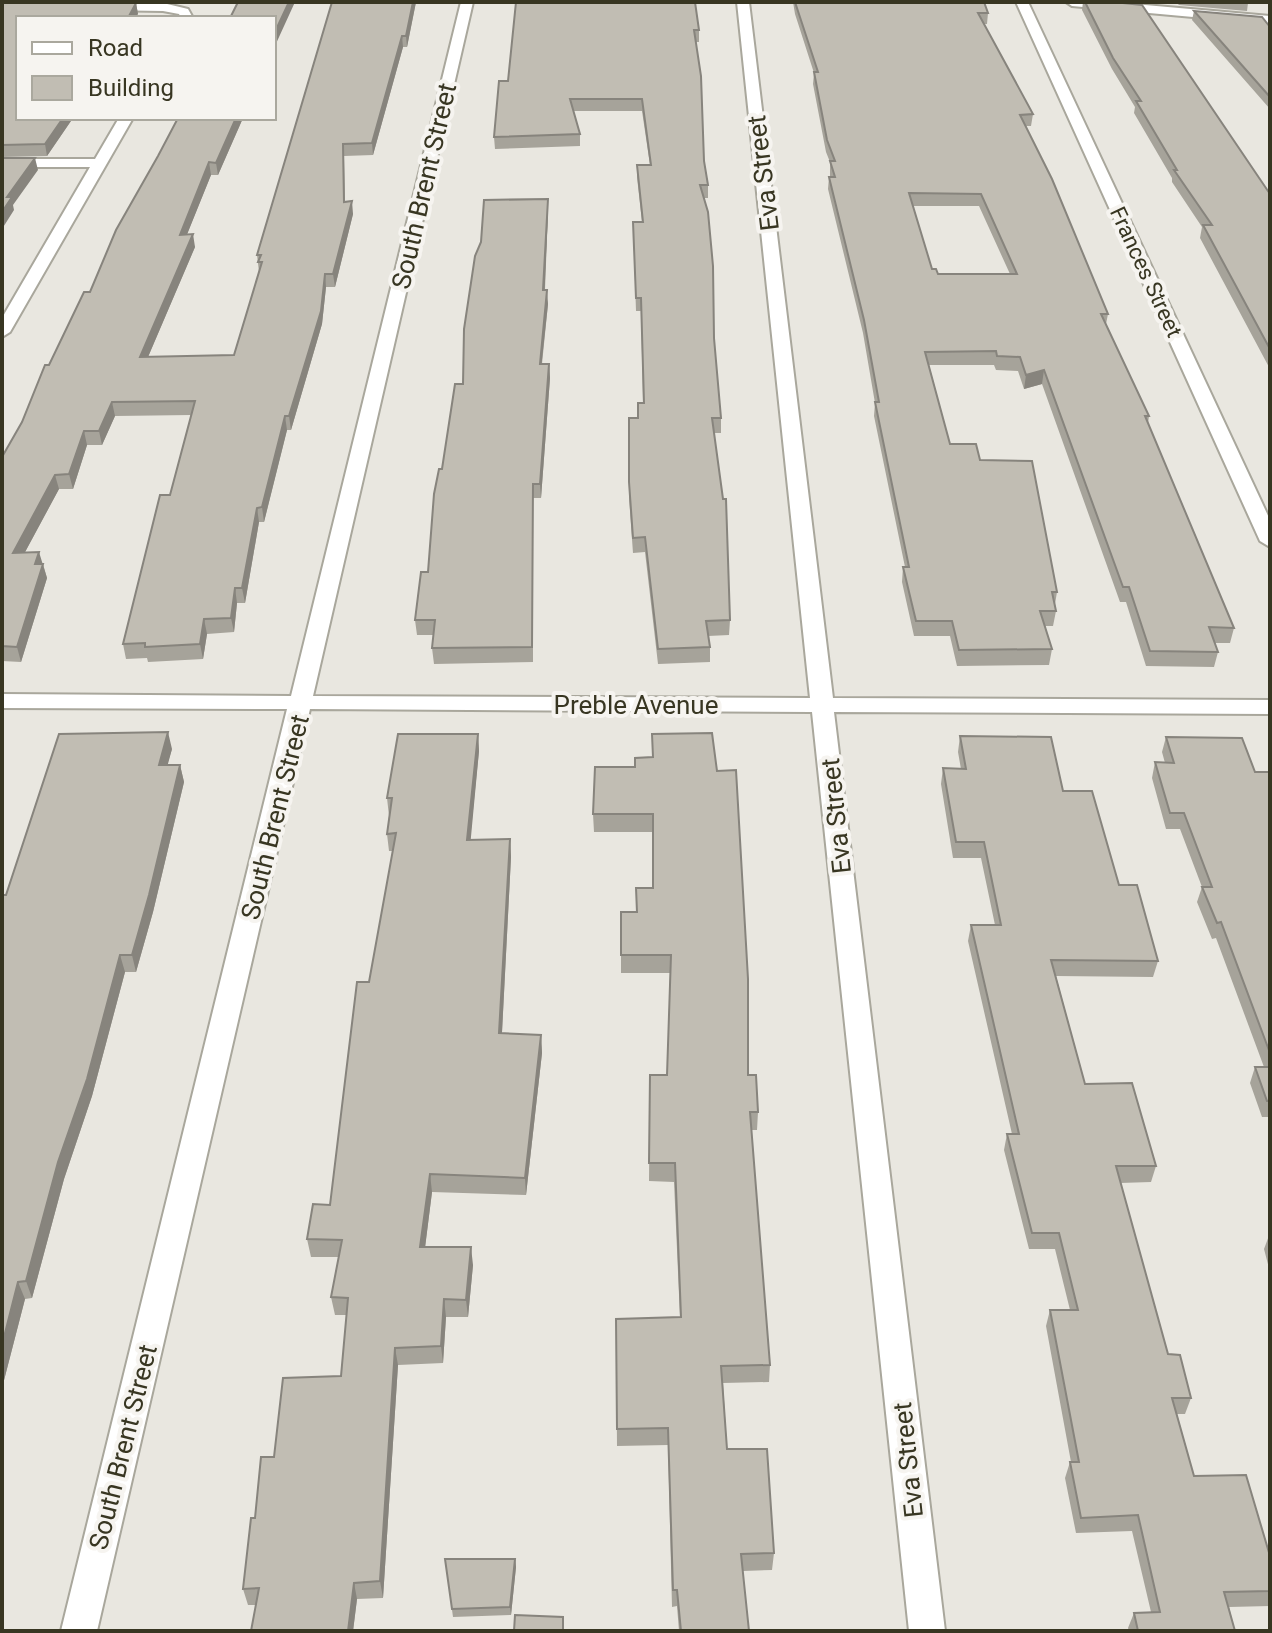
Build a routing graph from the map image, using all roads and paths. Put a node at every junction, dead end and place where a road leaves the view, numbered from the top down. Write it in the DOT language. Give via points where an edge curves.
graph roads {
  1 [pos="467,2"];
  2 [pos="743,2"];
  3 [pos="1022,2"];
  4 [pos="1072,2"];
  5 [pos="85,7"];
  6 [pos="184,14"];
  7 [pos="1270,20"];
  8 [pos="125,120"];
  9 [pos="2,163"];
  10 [pos="100,163"];
  11 [pos="2,332"];
  12 [pos="1270,541"];
  13 [pos="2,701"];
  14 [pos="302,703"];
  15 [pos="824,706"];
  16 [pos="1270,707"];
  17 [pos="79,1631"];
  18 [pos="927,1631"];
  1 -- 14 [label="street, South Brent Street"];
  2 -- 15 [label="street, Eva Street"];
  3 -- 12 [label="street, Frances Street"];
  4 -- 7 [label="street"];
  5 -- 6 [label="street"];
  8 -- 10 [label="street"];
  9 -- 10 [label="street"];
  10 -- 11 [label="street"];
  13 -- 14 [label="street, Preble Avenue"];
  14 -- 15 [label="street, Preble Avenue"];
  14 -- 17 [label="street, South Brent Street"];
  15 -- 16 [label="street, Preble Avenue"];
  15 -- 18 [label="street, Eva Street"];
}
